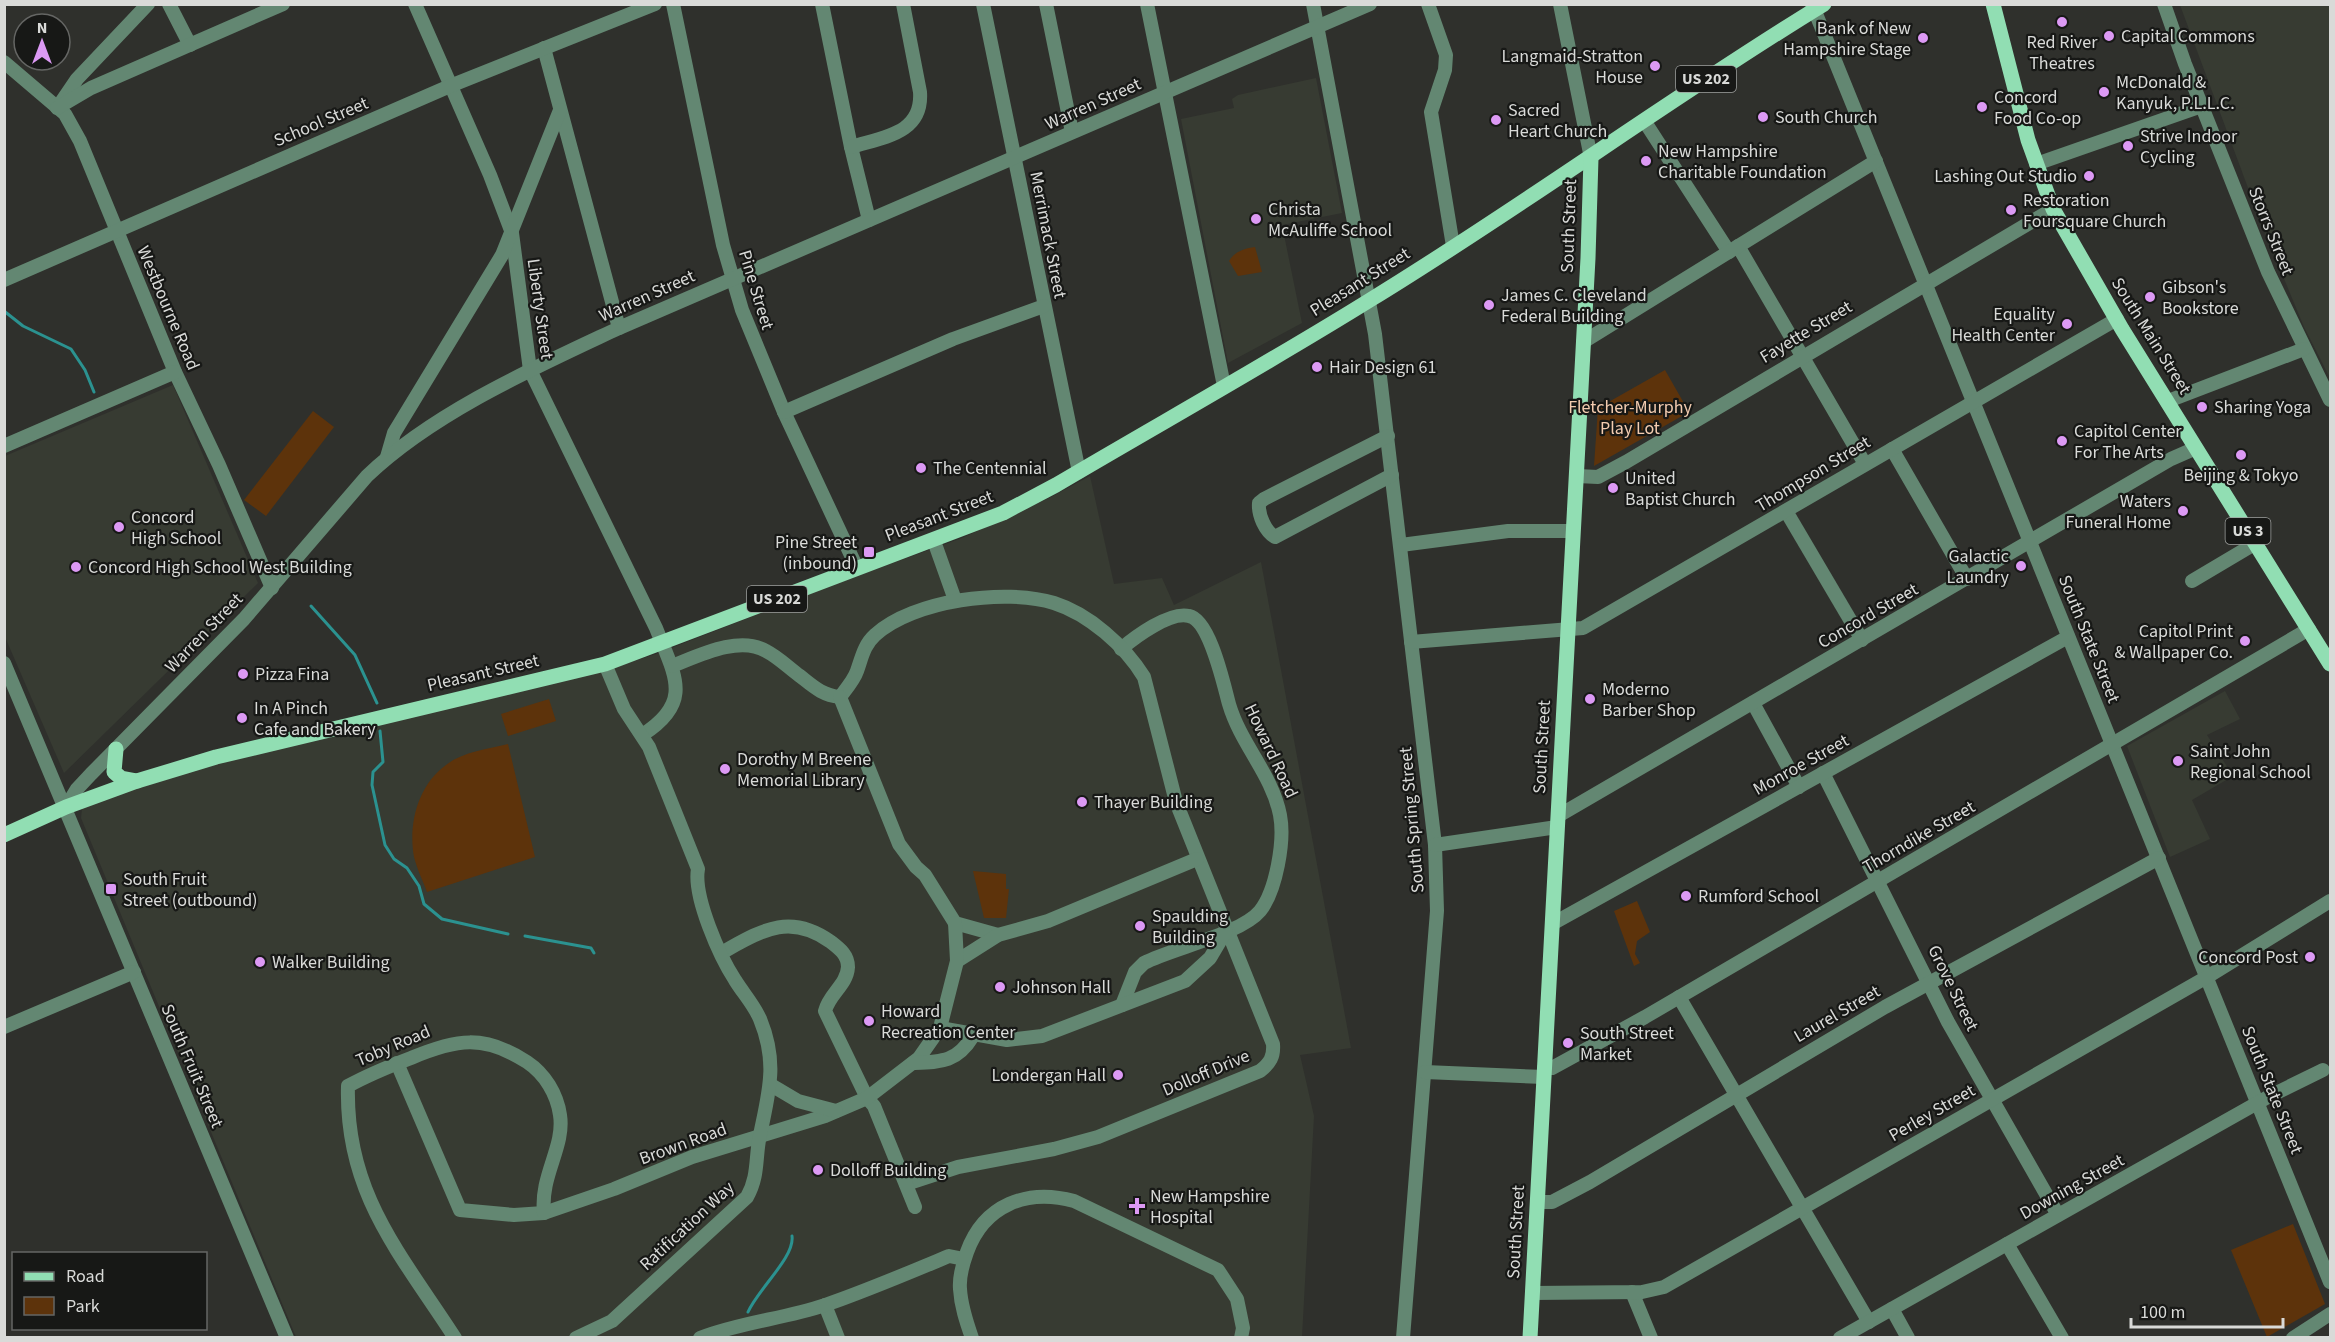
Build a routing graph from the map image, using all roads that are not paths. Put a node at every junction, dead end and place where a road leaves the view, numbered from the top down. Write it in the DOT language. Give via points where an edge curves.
graph roads {
  1 [pos="148,4"];
  2 [pos="169,4"];
  3 [pos="283,4"];
  4 [pos="415,4"];
  5 [pos="655,4"];
  6 [pos="673,4"];
  7 [pos="822,4"];
  8 [pos="903,4"];
  9 [pos="983,4"];
  10 [pos="1046,4"];
  11 [pos="1147,4"];
  12 [pos="1313,4"];
  13 [pos="1370,4"];
  14 [pos="1428,4"];
  15 [pos="1993,4"];
  16 [pos="2164,4"];
  17 [pos="1560,5"];
  18 [pos="1817,6"];
  19 [pos="1318,28"];
  20 [pos="190,45"];
  21 [pos="544,48"];
  22 [pos="4,62"];
  23 [pos="450,86"];
  24 [pos="1165,92"];
  25 [pos="2202,106"];
  26 [pos="57,108"];
  27 [pos="560,110"];
  28 [pos="1645,122"];
  29 [pos="1072,132"];
  30 [pos="851,147"];
  31 [pos="1591,158"];
  32 [pos="1014,159"];
  33 [pos="1876,161"];
  34 [pos="2036,164"];
  35 [pos="2052,209"];
  36 [pos="869,220"];
  37 [pos="117,231"];
  38 [pos="512,233"];
  39 [pos="1453,246"];
  40 [pos="1733,249"];
  41 [pos="732,278"];
  42 [pos="4,280"];
  43 [pos="1925,283"];
  44 [pos="1370,300"];
  45 [pos="1044,306"];
  46 [pos="2117,319"];
  47 [pos="619,328"];
  48 [pos="1583,342"];
  49 [pos="2304,349"];
  50 [pos="1802,355"];
  51 [pos="530,370"];
  52 [pos="175,372"];
  53 [pos="1224,386"];
  54 [pos="2331,400"];
  55 [pos="2168,401"];
  56 [pos="1973,402"];
  57 [pos="784,412"];
  58 [pos="1388,436"];
  59 [pos="4,446"];
  60 [pos="2196,448"];
  61 [pos="1892,449"];
  62 [pos="387,458"];
  63 [pos="1865,464"];
  64 [pos="1079,472"];
  65 [pos="1392,475"];
  66 [pos="1576,476"];
  67 [pos="1786,511"];
  68 [pos="1572,531"];
  69 [pos="934,541"];
  70 [pos="2030,543"];
  71 [pos="2256,543"];
  72 [pos="1401,546"];
  73 [pos="857,568"];
  74 [pos="1967,579"];
  75 [pos="2192,582"];
  76 [pos="272,588"];
  77 [pos="956,600"];
  78 [pos="2308,629"];
  79 [pos="1568,630"];
  80 [pos="2068,637"];
  81 [pos="1862,640"];
  82 [pos="1411,642"];
  83 [pos="662,644"];
  84 [pos="1122,650"];
  85 [pos="4,663"];
  86 [pos="605,664"];
  87 [pos="2331,664"];
  88 [pos="672,666"];
  89 [pos="840,697"];
  90 [pos="1753,703"];
  91 [pos="642,735"];
  92 [pos="2112,745"];
  93 [pos="116,749"];
  94 [pos="1823,773"];
  95 [pos="137,781"];
  96 [pos="1799,787"];
  97 [pos="66,807"];
  98 [pos="1557,821"];
  99 [pos="4,835"];
  100 [pos="1435,845"];
  101 [pos="2159,858"];
  102 [pos="1197,859"];
  103 [pos="1878,881"];
  104 [pos="2331,901"];
  105 [pos="955,923"];
  106 [pos="1552,924"];
  107 [pos="1226,931"];
  108 [pos="998,935"];
  109 [pos="721,953"];
  110 [pos="957,961"];
  111 [pos="134,972"];
  112 [pos="2207,977"];
  113 [pos="1930,982"];
  114 [pos="1679,997"];
  115 [pos="1122,1005"];
  116 [pos="4,1027"];
  117 [pos="940,1028"];
  118 [pos="973,1036"];
  119 [pos="397,1063"];
  120 [pos="913,1063"];
  121 [pos="2323,1070"];
  122 [pos="1425,1072"];
  123 [pos="1544,1072"];
  124 [pos="771,1085"];
  125 [pos="1736,1094"];
  126 [pos="867,1098"];
  127 [pos="1992,1100"];
  128 [pos="2258,1103"];
  129 [pos="836,1111"];
  130 [pos="759,1137"];
  131 [pos="906,1184"];
  132 [pos="1537,1203"];
  133 [pos="915,1207"];
  134 [pos="1803,1208"];
  135 [pos="544,1213"];
  136 [pos="2058,1215"];
  137 [pos="2007,1244"];
  138 [pos="964,1259"];
  139 [pos="2331,1282"];
  140 [pos="1632,1292"];
  141 [pos="1532,1293"];
  142 [pos="825,1305"];
  143 [pos="1892,1309"];
  144 [pos="2331,1314"];
  145 [pos="1869,1322"];
  146 [pos="287,1338"];
  147 [pos="455,1338"];
  148 [pos="576,1338"];
  149 [pos="700,1338"];
  150 [pos="838,1338"];
  151 [pos="972,1338"];
  152 [pos="1241,1338"];
  153 [pos="1403,1338"];
  154 [pos="1530,1338"];
  155 [pos="1651,1338"];
  156 [pos="1840,1338"];
  157 [pos="1908,1338"];
  158 [pos="2062,1338"];
  159 [pos="2293,1338"];
  1 -- 26 [label="street" via="77,79"];
  2 -- 20 [label="street"];
  3 -- 20 [label="street"];
  4 -- 23 [label="street, Liberty Street"];
  5 -- 21 [label="street, School Street"];
  6 -- 41 [label="street, Pine Street"];
  7 -- 30 [label="street"];
  8 -- 30 [label="street" via="920,92 917,117 899,131"];
  9 -- 32 [label="street, Merrimack Street"];
  10 -- 29 [label="street"];
  11 -- 24 [label="street"];
  12 -- 19 [label="street, South Spring Street"];
  13 -- 19 [label="street, Warren Street"];
  14 -- 39 [label="street" via="1446,55 1431,112"];
  15 -- 34 [label="main road, South Main Street / US 3"];
  16 -- 25 [label="street, Storrs Street"];
  17 -- 31 [label="street"];
  18 -- 28 [label="main road, Pleasant Street / US 202"];
  18 -- 33 [label="street, South State Street"];
  19 -- 24 [label="street, Warren Street"];
  19 -- 44 [label="street, South Spring Street"];
  20 -- 26 [label="street" via="92,88"];
  21 -- 23 [label="street, School Street"];
  21 -- 27 [label="street"];
  22 -- 26 [label="street, Westbourne Road"];
  23 -- 37 [label="street, School Street"];
  23 -- 38 [label="street, Liberty Street"];
  24 -- 29 [label="street, Warren Street"];
  24 -- 53 [label="street"];
  25 -- 34 [label="street"];
  25 -- 49 [label="street, Storrs Street" via="2268,272"];
  26 -- 37 [label="street, Westbourne Road" via="80,141"];
  27 -- 38 [label="street"];
  27 -- 47 [label="street"];
  28 -- 31 [label="main road, Pleasant Street / US 202"];
  28 -- 40 [label="street"];
  29 -- 32 [label="street, Warren Street"];
  30 -- 36 [label="street"];
  31 -- 39 [label="main road, Pleasant Street / US 202"];
  31 -- 48 [label="main road, South Street"];
  32 -- 36 [label="street, Warren Street"];
  32 -- 45 [label="street, Merrimack Street"];
  33 -- 40 [label="street"];
  33 -- 43 [label="street, South State Street"];
  34 -- 35 [label="main road, South Main Street / US 3"];
  35 -- 43 [label="street, Fayette Street"];
  35 -- 46 [label="main road, South Main Street / US 3"];
  36 -- 41 [label="street, Warren Street"];
  37 -- 42 [label="street, School Street"];
  37 -- 52 [label="street, Westbourne Road"];
  38 -- 51 [label="street, Liberty Street"];
  38 -- 62 [label="street" via="468,314 394,433"];
  39 -- 44 [label="main road, Pleasant Street / US 202"];
  40 -- 48 [label="street"];
  40 -- 50 [label="street"];
  41 -- 47 [label="street, Warren Street"];
  41 -- 57 [label="street, Pine Street" via="754,343"];
  43 -- 50 [label="street, Fayette Street"];
  43 -- 56 [label="street, South State Street"];
  44 -- 53 [label="main road, Pleasant Street / US 202"];
  44 -- 58 [label="street, South Spring Street"];
  45 -- 57 [label="street" via="953,339"];
  45 -- 64 [label="street, Merrimack Street"];
  46 -- 55 [label="main road, South Main Street / US 3"];
  46 -- 56 [label="street, Thompson Street"];
  47 -- 51 [label="street, Warren Street"];
  48 -- 66 [label="main road, South Street"];
  49 -- 54 [label="street, Storrs Street"];
  49 -- 55 [label="street"];
  50 -- 63 [label="street"];
  50 -- 66 [label="street, Fayette Street" via="1598,477"];
  51 -- 62 [label="street, Warren Street" via="441,421"];
  51 -- 83 [label="street, Liberty Street"];
  52 -- 59 [label="street"];
  52 -- 76 [label="street, Westbourne Road"];
  53 -- 64 [label="main road, Pleasant Street / US 202"];
  55 -- 60 [label="main road, South Main Street / US 3"];
  56 -- 61 [label="street, Thompson Street"];
  56 -- 70 [label="street, South State Street"];
  57 -- 73 [label="street, Pine Street"];
  58 -- 65 [label="street, South Spring Street"];
  58 -- 65 [label="street" via="1259,503 1263,522 1275,537"];
  60 -- 70 [label="street, Concord Street"];
  60 -- 71 [label="main road, South Main Street / US 3"];
  61 -- 63 [label="street, Thompson Street"];
  61 -- 74 [label="street"];
  62 -- 76 [label="street, Warren Street" via="367,476"];
  63 -- 67 [label="street, Thompson Street"];
  64 -- 69 [label="main road, Pleasant Street / US 202" via="1004,513"];
  65 -- 72 [label="street, South Spring Street"];
  66 -- 68 [label="main road, South Street"];
  67 -- 79 [label="street, Thompson Street" via="1596,622"];
  67 -- 81 [label="street"];
  68 -- 72 [label="street" via="1508,531"];
  68 -- 79 [label="main road, South Street"];
  69 -- 73 [label="main road, Pleasant Street / US 202"];
  69 -- 77 [label="street"];
  70 -- 74 [label="street, Concord Street"];
  70 -- 80 [label="street, South State Street"];
  71 -- 75 [label="street"];
  71 -- 78 [label="main road, South Main Street / US 3"];
  72 -- 82 [label="street, South Spring Street"];
  73 -- 83 [label="main road, Pleasant Street / US 202"];
  74 -- 81 [label="street, Concord Street"];
  76 -- 93 [label="street, Warren Street"];
  77 -- 84 [label="street, Dolloff Drive" via="1014,598 1053,603 1088,620"];
  77 -- 89 [label="street, Dolloff Drive" via="913,612 875,634"];
  78 -- 87 [label="main road, South Main Street / US 3"];
  78 -- 92 [label="street, Thorndike Street"];
  79 -- 82 [label="street, Thompson Street"];
  79 -- 98 [label="main road, South Street"];
  80 -- 92 [label="street, South State Street"];
  80 -- 94 [label="street, Monroe Street"];
  81 -- 90 [label="street, Concord Street"];
  82 -- 100 [label="street, South Spring Street"];
  83 -- 86 [label="main road, Pleasant Street / US 202"];
  83 -- 88 [label="street, Liberty Street"];
  84 -- 102 [label="street, Dolloff Drive" via="1144,677 1172,787"];
  84 -- 107 [label="street, Howard Road" via="1136,636 1178,616 1190,615 1200,622 1239,733 1275,794 1282,840 1267,898 1254,918"];
  85 -- 97 [label="street, South Fruit Street"];
  86 -- 91 [label="street, Ratification Way" via="624,709"];
  86 -- 95 [label="main road, Pleasant Street / US 202" via="227,755"];
  88 -- 89 [label="street" via="739,645 752,646 765,650 824,696"];
  88 -- 91 [label="street" via="675,692 669,714"];
  89 -- 105 [label="street" via="899,844 925,875"];
  90 -- 96 [label="street"];
  90 -- 98 [label="street, Concord Street"];
  91 -- 109 [label="street, Ratification Way" via="698,869 698,888"];
  92 -- 101 [label="street, South State Street"];
  92 -- 103 [label="street, Thorndike Street"];
  93 -- 95 [label="main road" via="114,772"];
  93 -- 97 [label="street, Warren Street" via="77,789"];
  94 -- 96 [label="street, Monroe Street"];
  94 -- 103 [label="street, Grove Street"];
  95 -- 97 [label="main road, Pleasant Street / US 202"];
  96 -- 106 [label="street, Monroe Street"];
  97 -- 99 [label="main road, Pleasant Street / US 202"];
  97 -- 111 [label="street, South Fruit Street"];
  98 -- 100 [label="street, Concord Street"];
  98 -- 106 [label="main road, South Street"];
  100 -- 122 [label="street, South Spring Street" via="1437,911"];
  101 -- 112 [label="street, South State Street"];
  101 -- 113 [label="street, Laurel Street"];
  102 -- 107 [label="street, Dolloff Drive"];
  102 -- 108 [label="street" via="1047,921"];
  103 -- 113 [label="street, Grove Street"];
  103 -- 114 [label="street, Thorndike Street"];
  104 -- 112 [label="street, Perley Street"];
  105 -- 108 [label="street"];
  105 -- 110 [label="street, Brown Road"];
  106 -- 123 [label="main road, South Street"];
  107 -- 115 [label="street" via="1210,958 1185,981"];
  107 -- 115 [label="street" via="1144,963 1135,972"];
  107 -- 131 [label="street, Dolloff Drive" via="1273,1044 1269,1064 1250,1076 1098,1137 957,1167"];
  108 -- 110 [label="street"];
  109 -- 124 [label="street, Ratification Way" via="760,1018 767,1041"];
  109 -- 126 [label="street" via="789,925 822,936 840,950 847,959 848,971 844,982 828,999 825,1011"];
  110 -- 117 [label="street, Brown Road"];
  111 -- 116 [label="street"];
  111 -- 146 [label="street, South Fruit Street"];
  112 -- 127 [label="street, Perley Street"];
  112 -- 128 [label="street, South State Street"];
  113 -- 125 [label="street, Laurel Street"];
  113 -- 127 [label="street, Grove Street"];
  114 -- 123 [label="street, Thorndike Street"];
  114 -- 125 [label="street"];
  115 -- 118 [label="street" via="1042,1036 1019,1040"];
  117 -- 118 [label="street"];
  117 -- 120 [label="street, Brown Road"];
  118 -- 120 [label="street" via="963,1052 939,1062"];
  119 -- 135 [label="street, Brown Road" via="460,1210 514,1215"];
  119 -- 135 [label="street, Toby Road" via="442,1045 477,1042 512,1054 540,1073 554,1093 561,1122 545,1180"];
  119 -- 147 [label="street, Toby Road" via="348,1086 352,1150 373,1210"];
  120 -- 126 [label="street, Brown Road"];
  121 -- 128 [label="street, Downing Street"];
  122 -- 123 [label="street, Thorndike Street"];
  122 -- 153 [label="street, South Spring Street"];
  123 -- 132 [label="main road, South Street"];
  124 -- 129 [label="street" via="798,1101"];
  124 -- 130 [label="street, Ratification Way"];
  125 -- 132 [label="street, Laurel Street" via="1552,1203"];
  125 -- 134 [label="street"];
  126 -- 129 [label="street, Brown Road"];
  126 -- 131 [label="street" via="874,1106"];
  127 -- 134 [label="street, Perley Street"];
  127 -- 136 [label="street, Grove Street"];
  128 -- 136 [label="street, Downing Street"];
  128 -- 139 [label="street, South State Street"];
  129 -- 130 [label="street, Brown Road"];
  130 -- 135 [label="street, Brown Road" via="692,1157"];
  130 -- 148 [label="street, Ratification Way" via="757,1176 747,1197 612,1322"];
  131 -- 133 [label="street"];
  132 -- 141 [label="main road, South Street"];
  134 -- 140 [label="street, Perley Street" via="1664,1287"];
  134 -- 145 [label="street"];
  136 -- 137 [label="street, Downing Street"];
  137 -- 143 [label="street, Downing Street"];
  137 -- 158 [label="street"];
  138 -- 142 [label="street" via="949,1256"];
  138 -- 151 [label="street" via="959,1286"];
  138 -- 152 [label="street" via="978,1229 1003,1206 1032,1196 1074,1201 1218,1270 1237,1299 1243,1328"];
  140 -- 141 [label="street, Perley Street"];
  140 -- 155 [label="street"];
  141 -- 154 [label="main road, South Street"];
  142 -- 149 [label="street"];
  142 -- 150 [label="street"];
  143 -- 145 [label="street, Downing Street"];
  143 -- 157 [label="street"];
  144 -- 159 [label="street"];
  145 -- 156 [label="street, Downing Street"];
}
